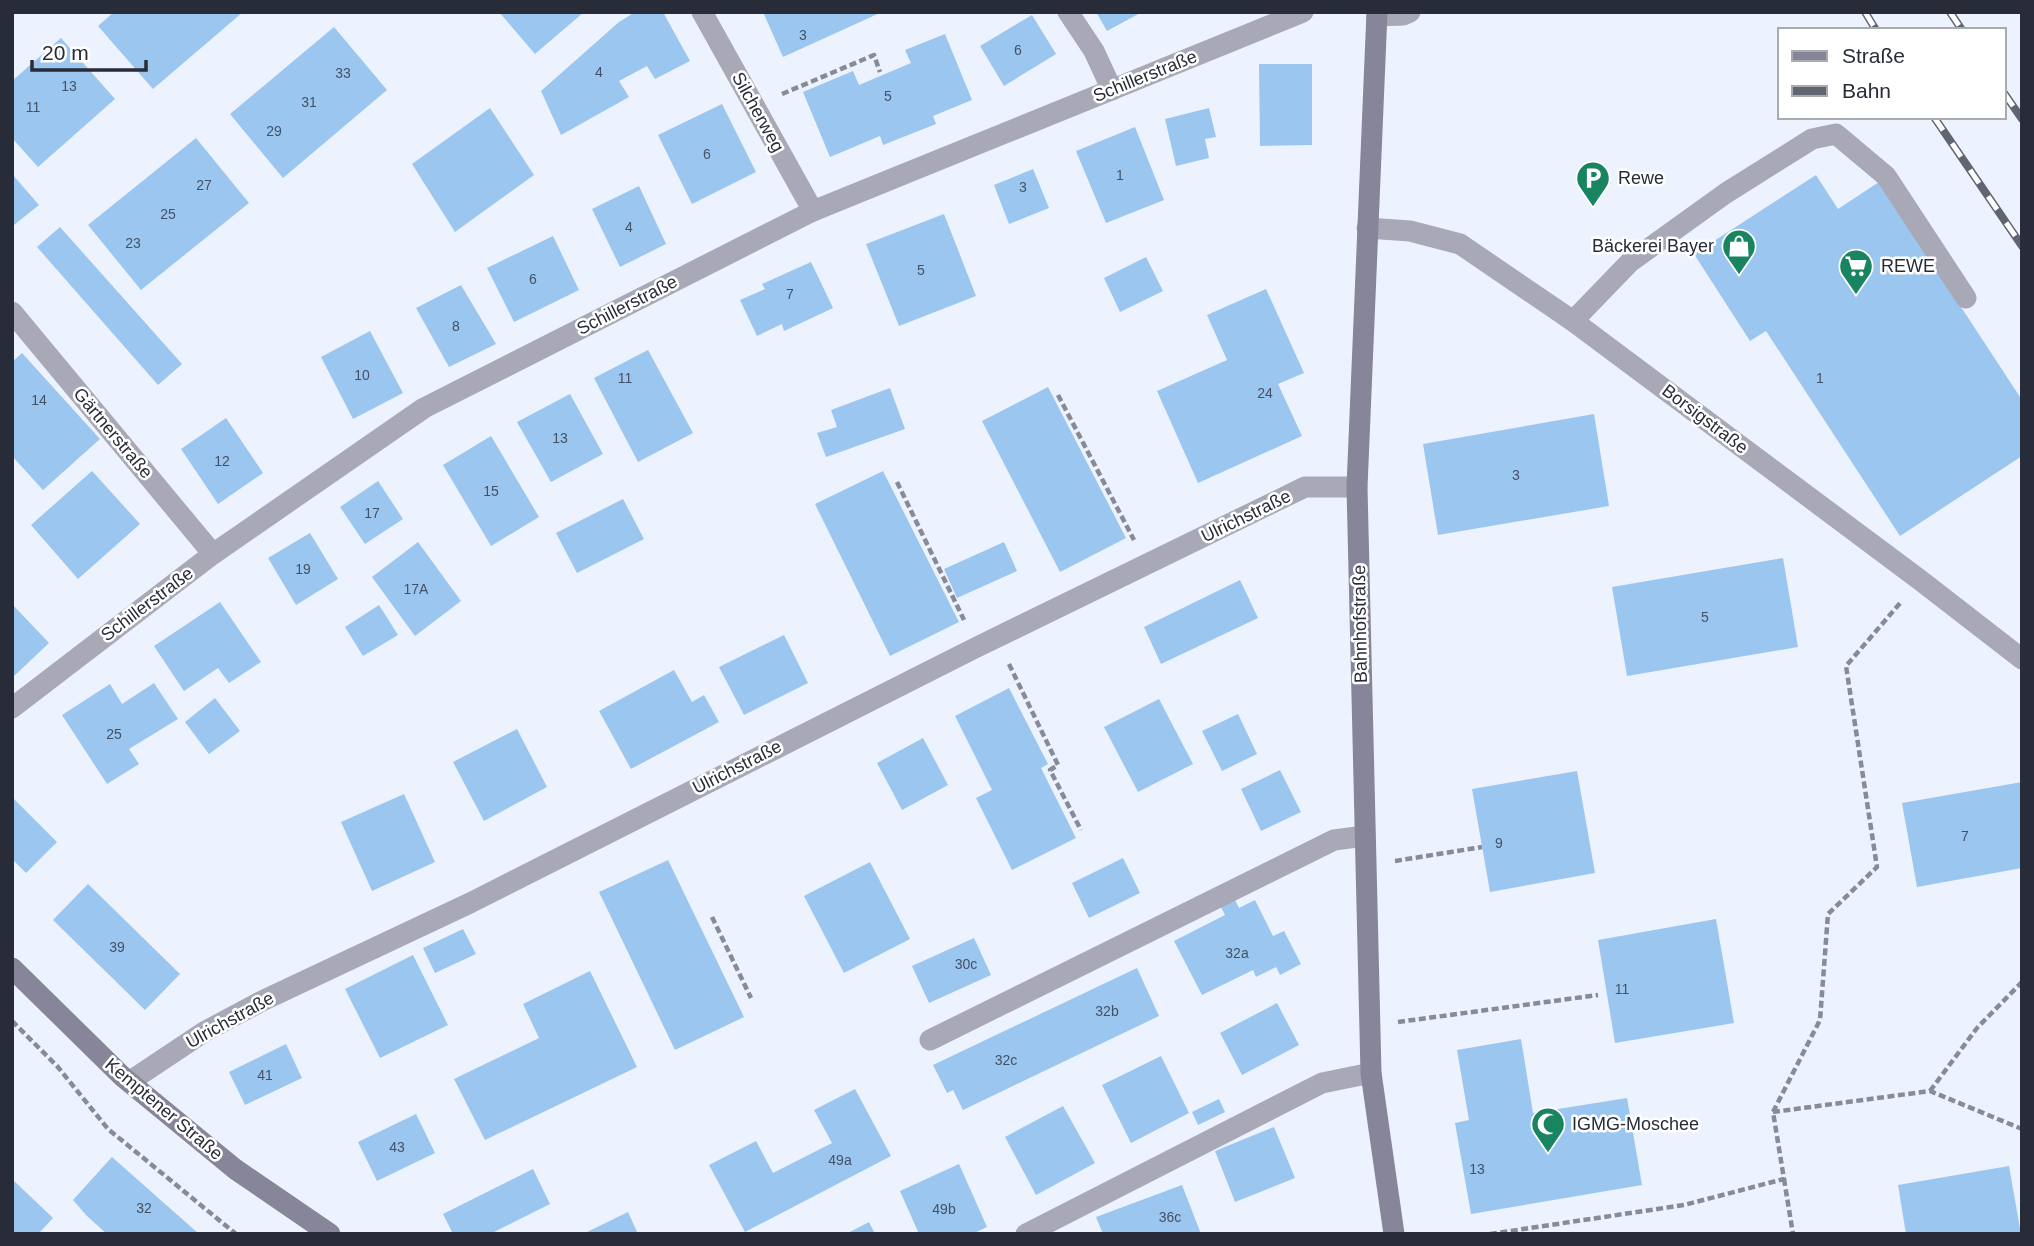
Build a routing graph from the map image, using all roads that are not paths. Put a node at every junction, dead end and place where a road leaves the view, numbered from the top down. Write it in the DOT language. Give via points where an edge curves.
graph roads {
  1 [pos="702,12"];
  2 [pos="1068,12"];
  3 [pos="1303,12"];
  4 [pos="1410,12"];
  5 [pos="1377,14"];
  6 [pos="1112,90"];
  7 [pos="813,211"];
  8 [pos="1367,228"];
  9 [pos="1966,298"];
  10 [pos="12,312"];
  11 [pos="1573,321"];
  12 [pos="1357,487"];
  13 [pos="213,554"];
  14 [pos="2022,659"];
  15 [pos="12,708"];
  16 [pos="1365,836"];
  17 [pos="12,968"];
  18 [pos="930,1040"];
  19 [pos="1371,1073"];
  20 [pos="129,1082"];
  21 [pos="330,1234"];
  22 [pos="1026,1234"];
  23 [pos="1394,1234"];
  1 -- 7 [label="street, Silcherweg"];
  2 -- 6 [label="street"];
  3 -- 6 [label="street, Schillerstraße"];
  4 -- 5 [label="street"];
  5 -- 8 [label="street, Bahnhofstraße"];
  6 -- 7 [label="street, Schillerstraße"];
  7 -- 13 [label="street, Schillerstraße" via="424,408"];
  8 -- 11 [label="street, Borsigstraße" via="1410,231 1460,244"];
  8 -- 12 [label="street, Bahnhofstraße"];
  9 -- 11 [label="street" via="1886,176 1836,134 1812,139 1726,193 1630,262"];
  10 -- 13 [label="street, Gärtnerstraße"];
  11 -- 14 [label="street, Borsigstraße"];
  12 -- 16 [label="street, Bahnhofstraße"];
  12 -- 20 [label="street, Ulrichstraße" via="1305,486 461,907 262,1001 204,1032"];
  13 -- 15 [label="street, Schillerstraße"];
  16 -- 18 [label="street" via="1334,840"];
  16 -- 19 [label="street, Bahnhofstraße"];
  17 -- 20 [label="street, Kemptener Straße"];
  19 -- 22 [label="street" via="1322,1083"];
  19 -- 23 [label="street, Bahnhofstraße"];
  20 -- 21 [label="street, Kemptener Straße" via="235,1169"];
}
